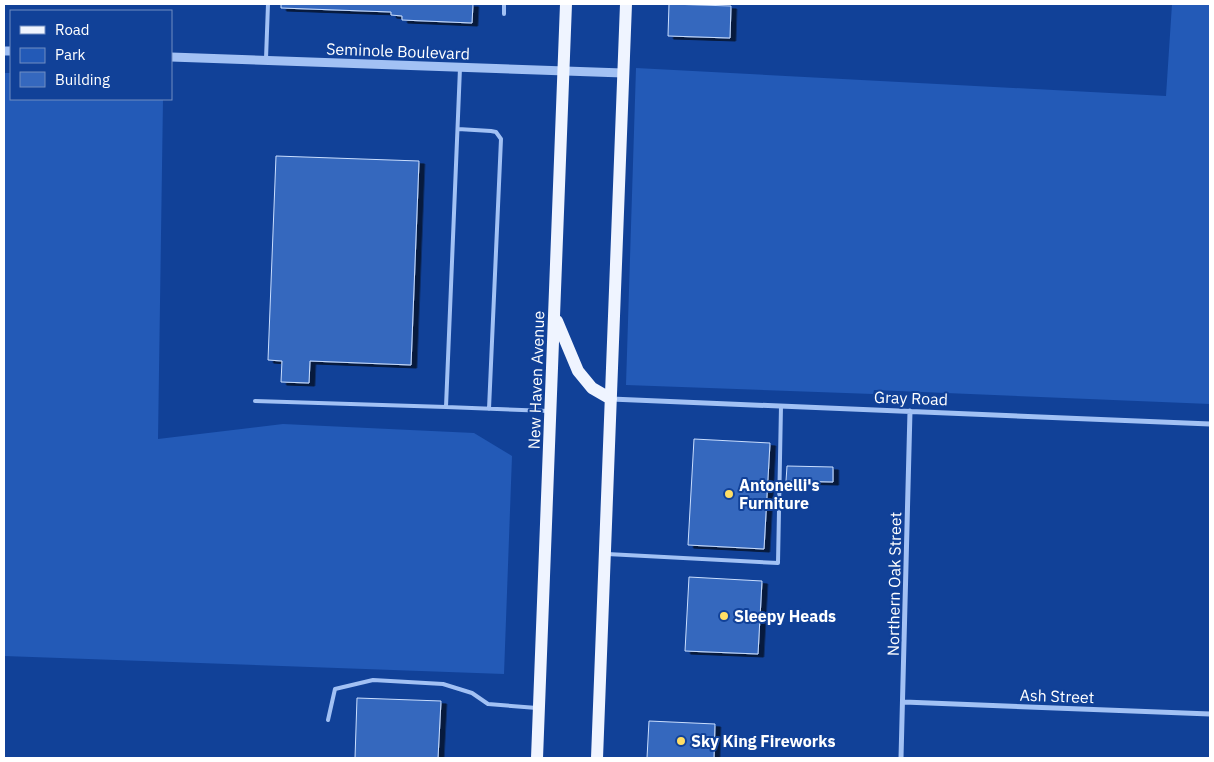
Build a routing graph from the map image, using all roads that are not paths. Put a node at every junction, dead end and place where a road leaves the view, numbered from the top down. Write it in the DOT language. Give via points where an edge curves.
graph roads {
  1 [pos="268,4"];
  2 [pos="504,4"];
  3 [pos="566,4"];
  4 [pos="626,4"];
  5 [pos="504,14"];
  6 [pos="172,57"];
  7 [pos="266,60"];
  8 [pos="460,68"];
  9 [pos="564,72"];
  10 [pos="623,73"];
  11 [pos="458,129"];
  12 [pos="555,317"];
  13 [pos="611,399"];
  14 [pos="255,401"];
  15 [pos="781,406"];
  16 [pos="446,407"];
  17 [pos="488,409"];
  18 [pos="551,411"];
  19 [pos="910,411"];
  20 [pos="1210,424"];
  21 [pos="605,554"];
  22 [pos="904,702"];
  23 [pos="539,709"];
  24 [pos="1210,714"];
  25 [pos="328,720"];
  26 [pos="537,758"];
  27 [pos="597,758"];
  28 [pos="901,758"];
  1 -- 7 [label="lane"];
  2 -- 5 [label="lane"];
  3 -- 9 [label="main road, New Haven Avenue"];
  4 -- 10 [label="main road"];
  6 -- 7 [label="street, Seminole Boulevard"];
  7 -- 8 [label="street, Seminole Boulevard"];
  8 -- 9 [label="street, Seminole Boulevard"];
  8 -- 11 [label="lane"];
  9 -- 10 [label="street, Seminole Boulevard"];
  9 -- 12 [label="main road, New Haven Avenue"];
  10 -- 13 [label="main road"];
  11 -- 16 [label="lane"];
  11 -- 17 [label="lane" via="496,132 501,139"];
  12 -- 13 [label="main road" via="578,371 592,388"];
  12 -- 18 [label="main road, New Haven Avenue"];
  13 -- 15 [label="street, Gray Road"];
  13 -- 21 [label="main road"];
  14 -- 16 [label="lane"];
  15 -- 19 [label="street, Gray Road"];
  15 -- 21 [label="lane" via="778,563"];
  16 -- 17 [label="lane"];
  17 -- 18 [label="lane"];
  18 -- 23 [label="main road, New Haven Avenue"];
  19 -- 20 [label="street, Gray Road"];
  19 -- 22 [label="street, Northern Oak Street"];
  21 -- 27 [label="main road"];
  22 -- 24 [label="street, Ash Street"];
  22 -- 28 [label="street, Northern Oak Street"];
  23 -- 25 [label="lane" via="488,704 472,693 444,684 373,680 336,689"];
  23 -- 26 [label="main road, New Haven Avenue"];
}
